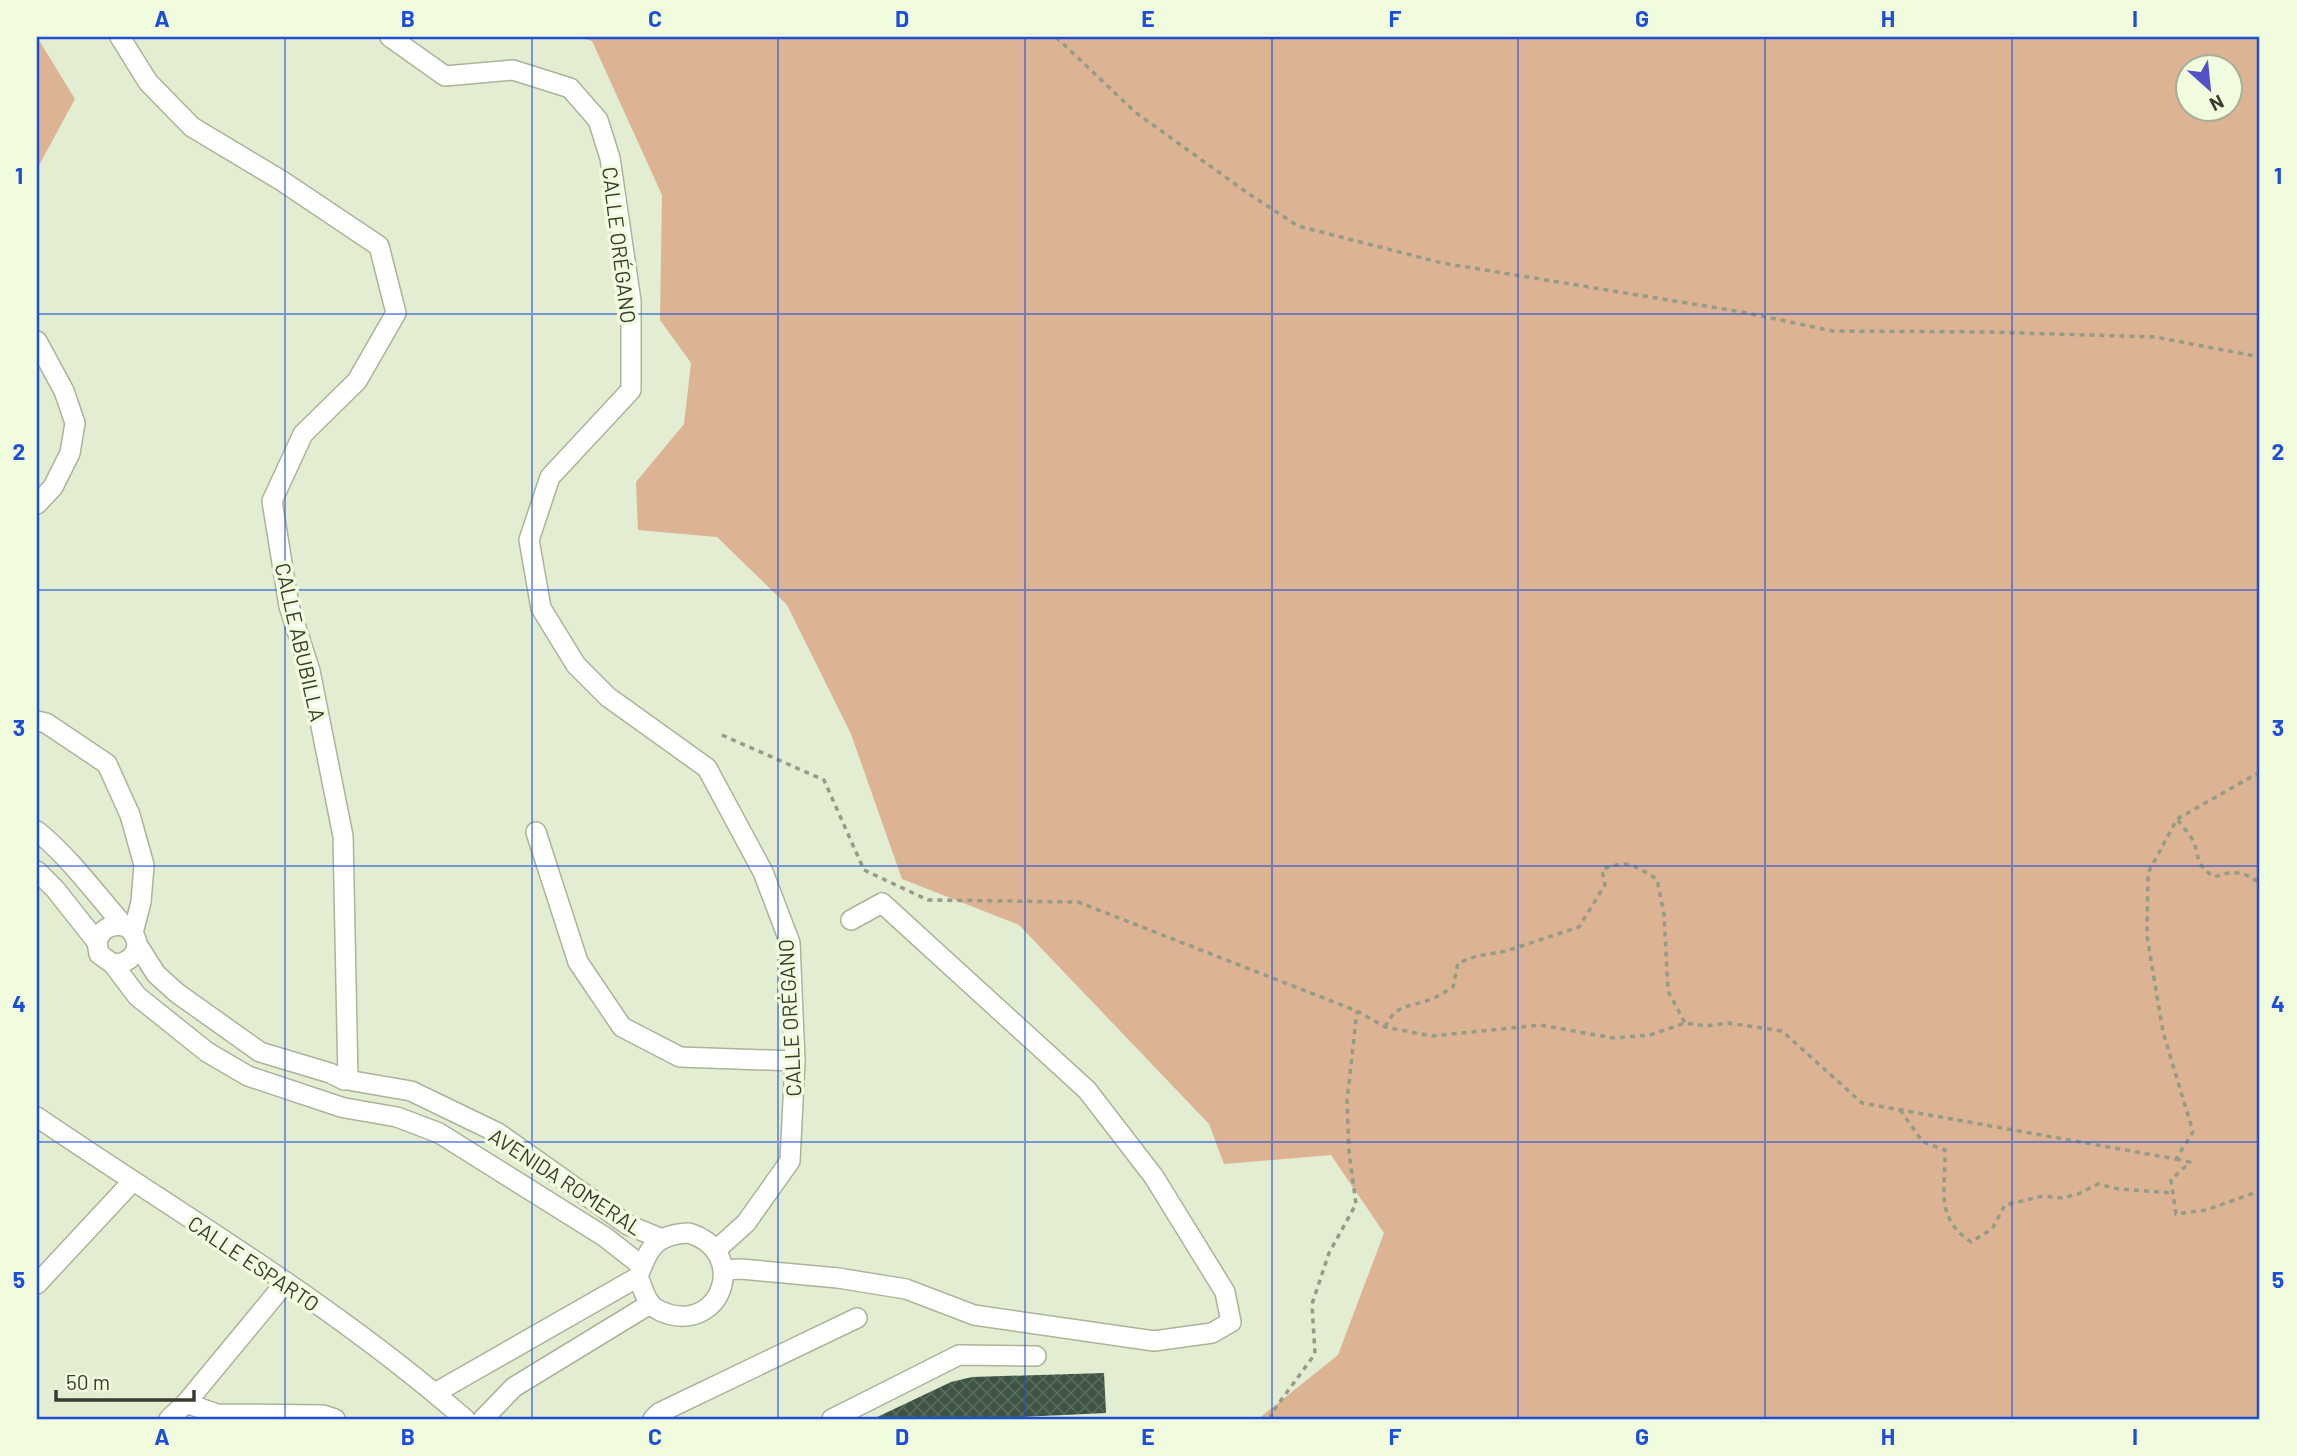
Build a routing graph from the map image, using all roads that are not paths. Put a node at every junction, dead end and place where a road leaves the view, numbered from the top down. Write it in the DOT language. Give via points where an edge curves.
graph roads {
  1 [pos="120,37"];
  2 [pos="390,37"];
  3 [pos="37,341"];
  4 [pos="37,504"];
  5 [pos="37,721"];
  6 [pos="37,831"];
  7 [pos="536,832"];
  8 [pos="37,871"];
  9 [pos="851,920"];
  10 [pos="131,935"];
  11 [pos="97,942"];
  12 [pos="113,964"];
  13 [pos="795,1061"];
  14 [pos="348,1080"];
  15 [pos="343,1108"];
  16 [pos="37,1116"];
  17 [pos="132,1182"];
  18 [pos="662,1239"];
  19 [pos="716,1250"];
  20 [pos="724,1270"];
  21 [pos="640,1272"];
  22 [pos="286,1282"];
  23 [pos="37,1284"];
  24 [pos="650,1304"];
  25 [pos="857,1318"];
  26 [pos="1036,1356"];
  27 [pos="435,1393"];
  28 [pos="186,1403"];
  29 [pos="169,1419"];
  30 [pos="335,1419"];
  31 [pos="465,1419"];
  32 [pos="483,1419"];
  33 [pos="653,1419"];
  34 [pos="832,1419"];
  1 -- 14 [label="street, CALLE ABUBILLA" via="148,82 192,127 379,246 396,313 356,380 303,434 272,501 289,606 310,671 343,836"];
  2 -- 13 [label="street, CALLE ORÉGANO" via="445,76 513,70 569,88 598,120 610,158 631,301 631,390 550,477 529,540 541,608 576,665 608,697 707,768 763,872 790,943"];
  3 -- 4 [label="street" via="75,422 70,453 53,488"];
  5 -- 10 [label="street" via="107,764 130,814 144,865 141,902"];
  6 -- 10 [label="street, AVENIDA ROMERAL"];
  7 -- 13 [label="street" via="578,962 622,1027 680,1057"];
  8 -- 11 [label="street"];
  9 -- 20 [label="street" via="882,903 1087,1090 1154,1177 1225,1292 1231,1322 1212,1333 1154,1341 974,1315 906,1289 838,1278"];
  10 -- 11 [label="street" via="112,926"];
  10 -- 12 [label="street" via="130,960"];
  10 -- 14 [label="street, AVENIDA ROMERAL" via="156,974 260,1052"];
  11 -- 12 [label="street" via="100,954"];
  12 -- 15 [label="street, AVENIDA ROMERAL" via="137,996 207,1052 248,1076"];
  13 -- 19 [label="street, CALLE ORÉGANO" via="790,1161 746,1223"];
  14 -- 15 [label="street, CALLE ABUBILLA" via="360,1087 362,1096 358,1104"];
  14 -- 18 [label="street, AVENIDA ROMERAL" via="411,1091 498,1133 628,1225"];
  15 -- 21 [label="street, AVENIDA ROMERAL" via="397,1117 439,1133 605,1237"];
  16 -- 17 [label="street, CALLE ESPARTO"];
  17 -- 22 [label="street, CALLE ESPARTO"];
  17 -- 23 [label="street"];
  18 -- 19 [label="street" via="689,1233"];
  18 -- 21 [label="street" via="651,1248"];
  19 -- 20 [label="street"];
  20 -- 24 [label="street" via="718,1298 707,1309 678,1316"];
  21 -- 24 [label="street"];
  21 -- 27 [label="street"];
  22 -- 27 [label="street, CALLE ESPARTO"];
  22 -- 28 [label="street"];
  24 -- 32 [label="street" via="514,1387"];
  25 -- 33 [label="street"];
  26 -- 34 [label="street" via="959,1356"];
  27 -- 31 [label="street, CALLE ESPARTO"];
  28 -- 29 [label="street"];
  28 -- 30 [label="street" via="217,1414"];
}
